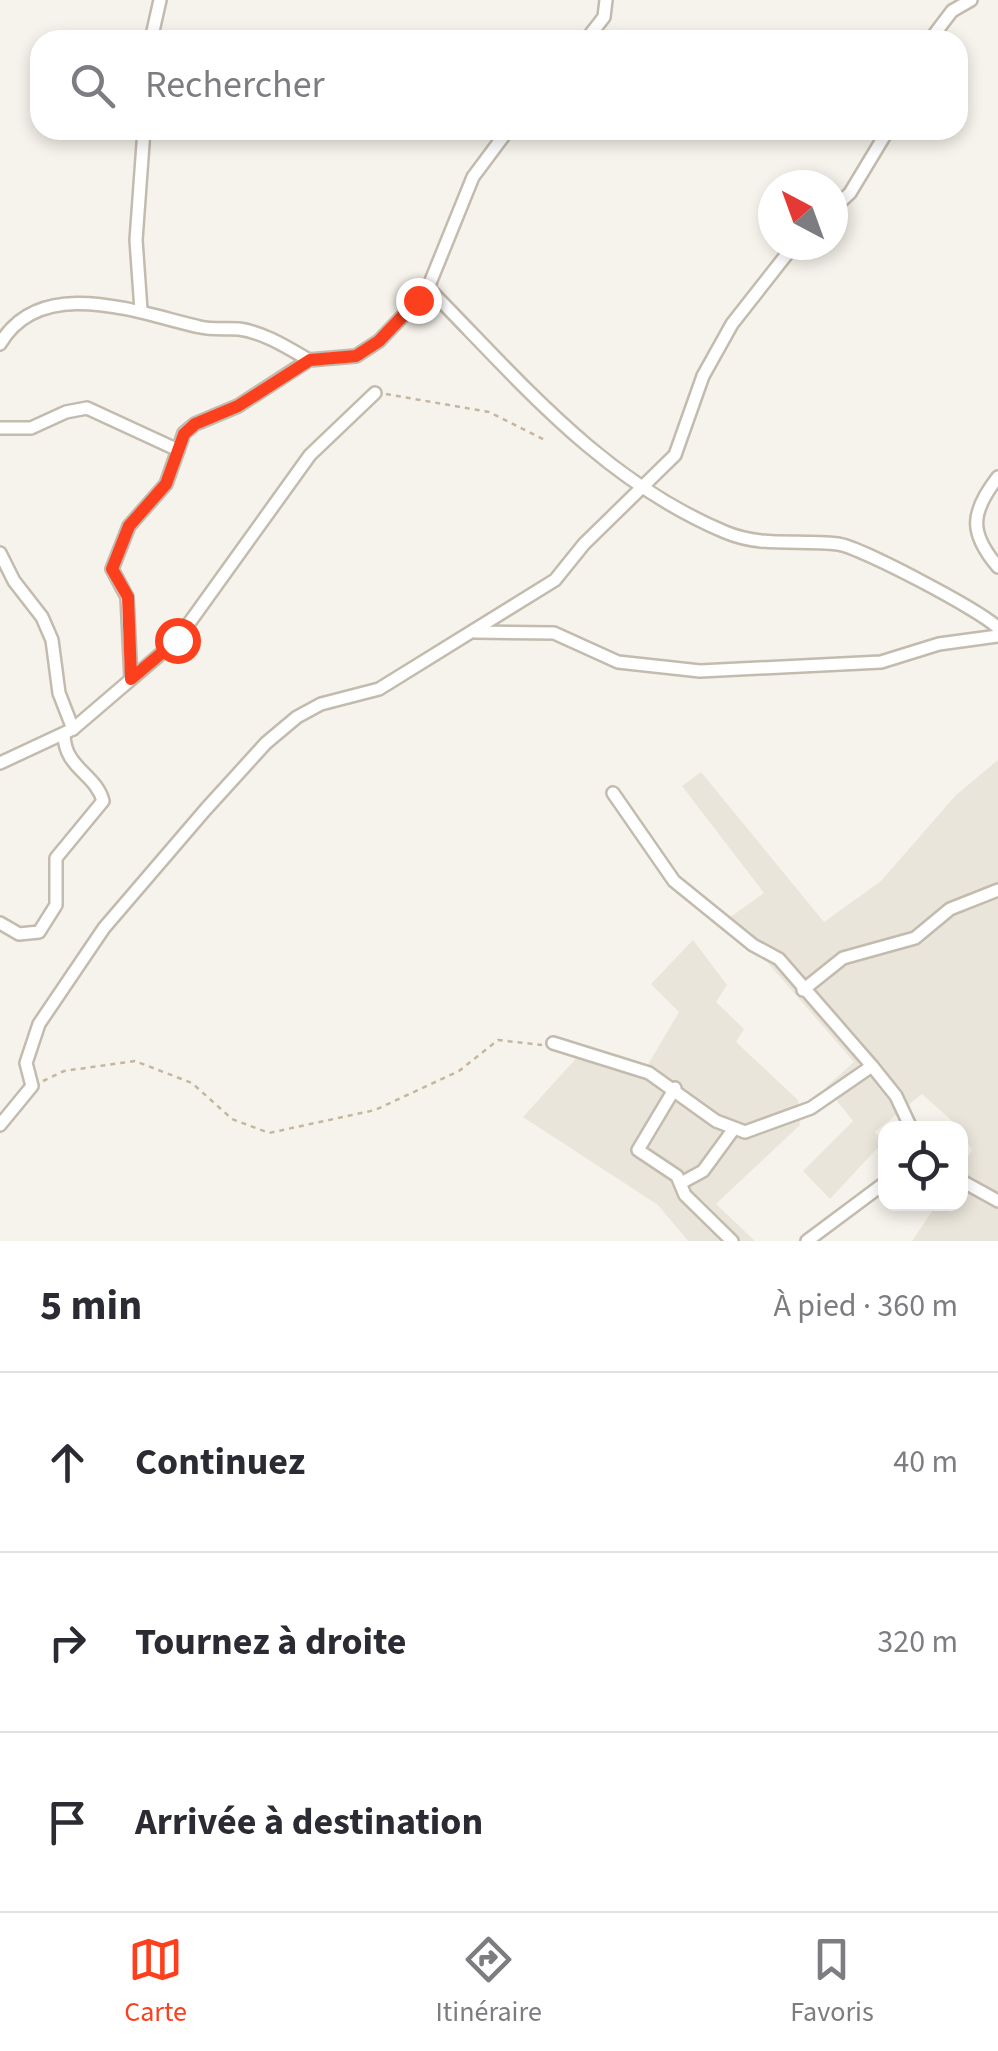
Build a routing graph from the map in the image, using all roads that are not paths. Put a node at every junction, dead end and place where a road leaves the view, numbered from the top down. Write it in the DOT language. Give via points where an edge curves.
graph roads {
  1 [pos="160,0"];
  2 [pos="606,0"];
  3 [pos="971,0"];
  4 [pos="153,30"];
  5 [pos="594,30"];
  6 [pos="938,30"];
  7 [pos="143,140"];
  8 [pos="501,140"];
  9 [pos="882,140"];
  10 [pos="848,193"];
  11 [pos="782,260"];
  12 [pos="428,288"];
  13 [pos="140,310"];
  14 [pos="0,344"];
  15 [pos="310,360"];
  16 [pos="375,393"];
  17 [pos="0,428"];
  18 [pos="178,450"];
  19 [pos="998,477"];
  20 [pos="641,488"];
  21 [pos="0,552"];
  22 [pos="998,567"];
  23 [pos="998,628"];
  24 [pos="474,632"];
  25 [pos="998,636"];
  26 [pos="131,679"];
  27 [pos="69,732"];
  28 [pos="0,763"];
  29 [pos="613,793"];
  30 [pos="998,890"];
  31 [pos="0,923"];
  32 [pos="803,990"];
  33 [pos="553,1043"];
  34 [pos="872,1066"];
  35 [pos="676,1088"];
  36 [pos="908,1121"];
  37 [pos="0,1125"];
  38 [pos="733,1130"];
  39 [pos="681,1183"];
  40 [pos="968,1184"];
  41 [pos="878,1188"];
  42 [pos="998,1201"];
  43 [pos="732,1241"];
  44 [pos="807,1241"];
  1 -- 4 [label="street"];
  2 -- 5 [label="street"];
  3 -- 6 [label="street"];
  7 -- 13 [label="street" via="136,240"];
  8 -- 12 [label="street" via="473,177"];
  9 -- 10 [label="street"];
  11 -- 20 [label="street" via="732,324 703,376 675,455"];
  12 -- 15 [label="street" via="356,356"];
  12 -- 20 [label="street" via="574,438"];
  13 -- 14 [label="street" via="53,305"];
  13 -- 15 [label="street" via="204,328 254,332"];
  15 -- 18 [label="street" via="238,406 195,424"];
  16 -- 26 [label="street" via="310,455 177,640"];
  17 -- 18 [label="street" via="31,428 87,408"];
  18 -- 26 [label="street" via="166,484 129,526 112,569 128,597"];
  19 -- 22 [label="street" via="974,525 976,540"];
  20 -- 23 [label="street" via="729,534 772,545 839,544 868,552"];
  20 -- 24 [label="street" via="554,580"];
  21 -- 27 [label="street" via="52,640"];
  24 -- 25 [label="street" via="554,633 618,662 700,671 882,662 939,644"];
  24 -- 37 [label="street" via="379,689 322,704 266,743 104,928 28,1046 32,1086"];
  26 -- 27 [label="street"];
  27 -- 28 [label="street"];
  27 -- 31 [label="street" via="73,765 102,801 56,858 56,906 40,932 19,934"];
  29 -- 32 [label="street" via="674,881 779,959"];
  30 -- 32 [label="street" via="950,909 915,938 843,958"];
  32 -- 34 [label="street"];
  33 -- 35 [label="street"];
  34 -- 36 [label="street"];
  34 -- 38 [label="street" via="811,1108 745,1132"];
  35 -- 38 [label="street"];
  35 -- 39 [label="street" via="638,1150"];
  38 -- 39 [label="street" via="702,1171"];
  39 -- 43 [label="street"];
  40 -- 42 [label="street"];
  41 -- 44 [label="street"];
}
